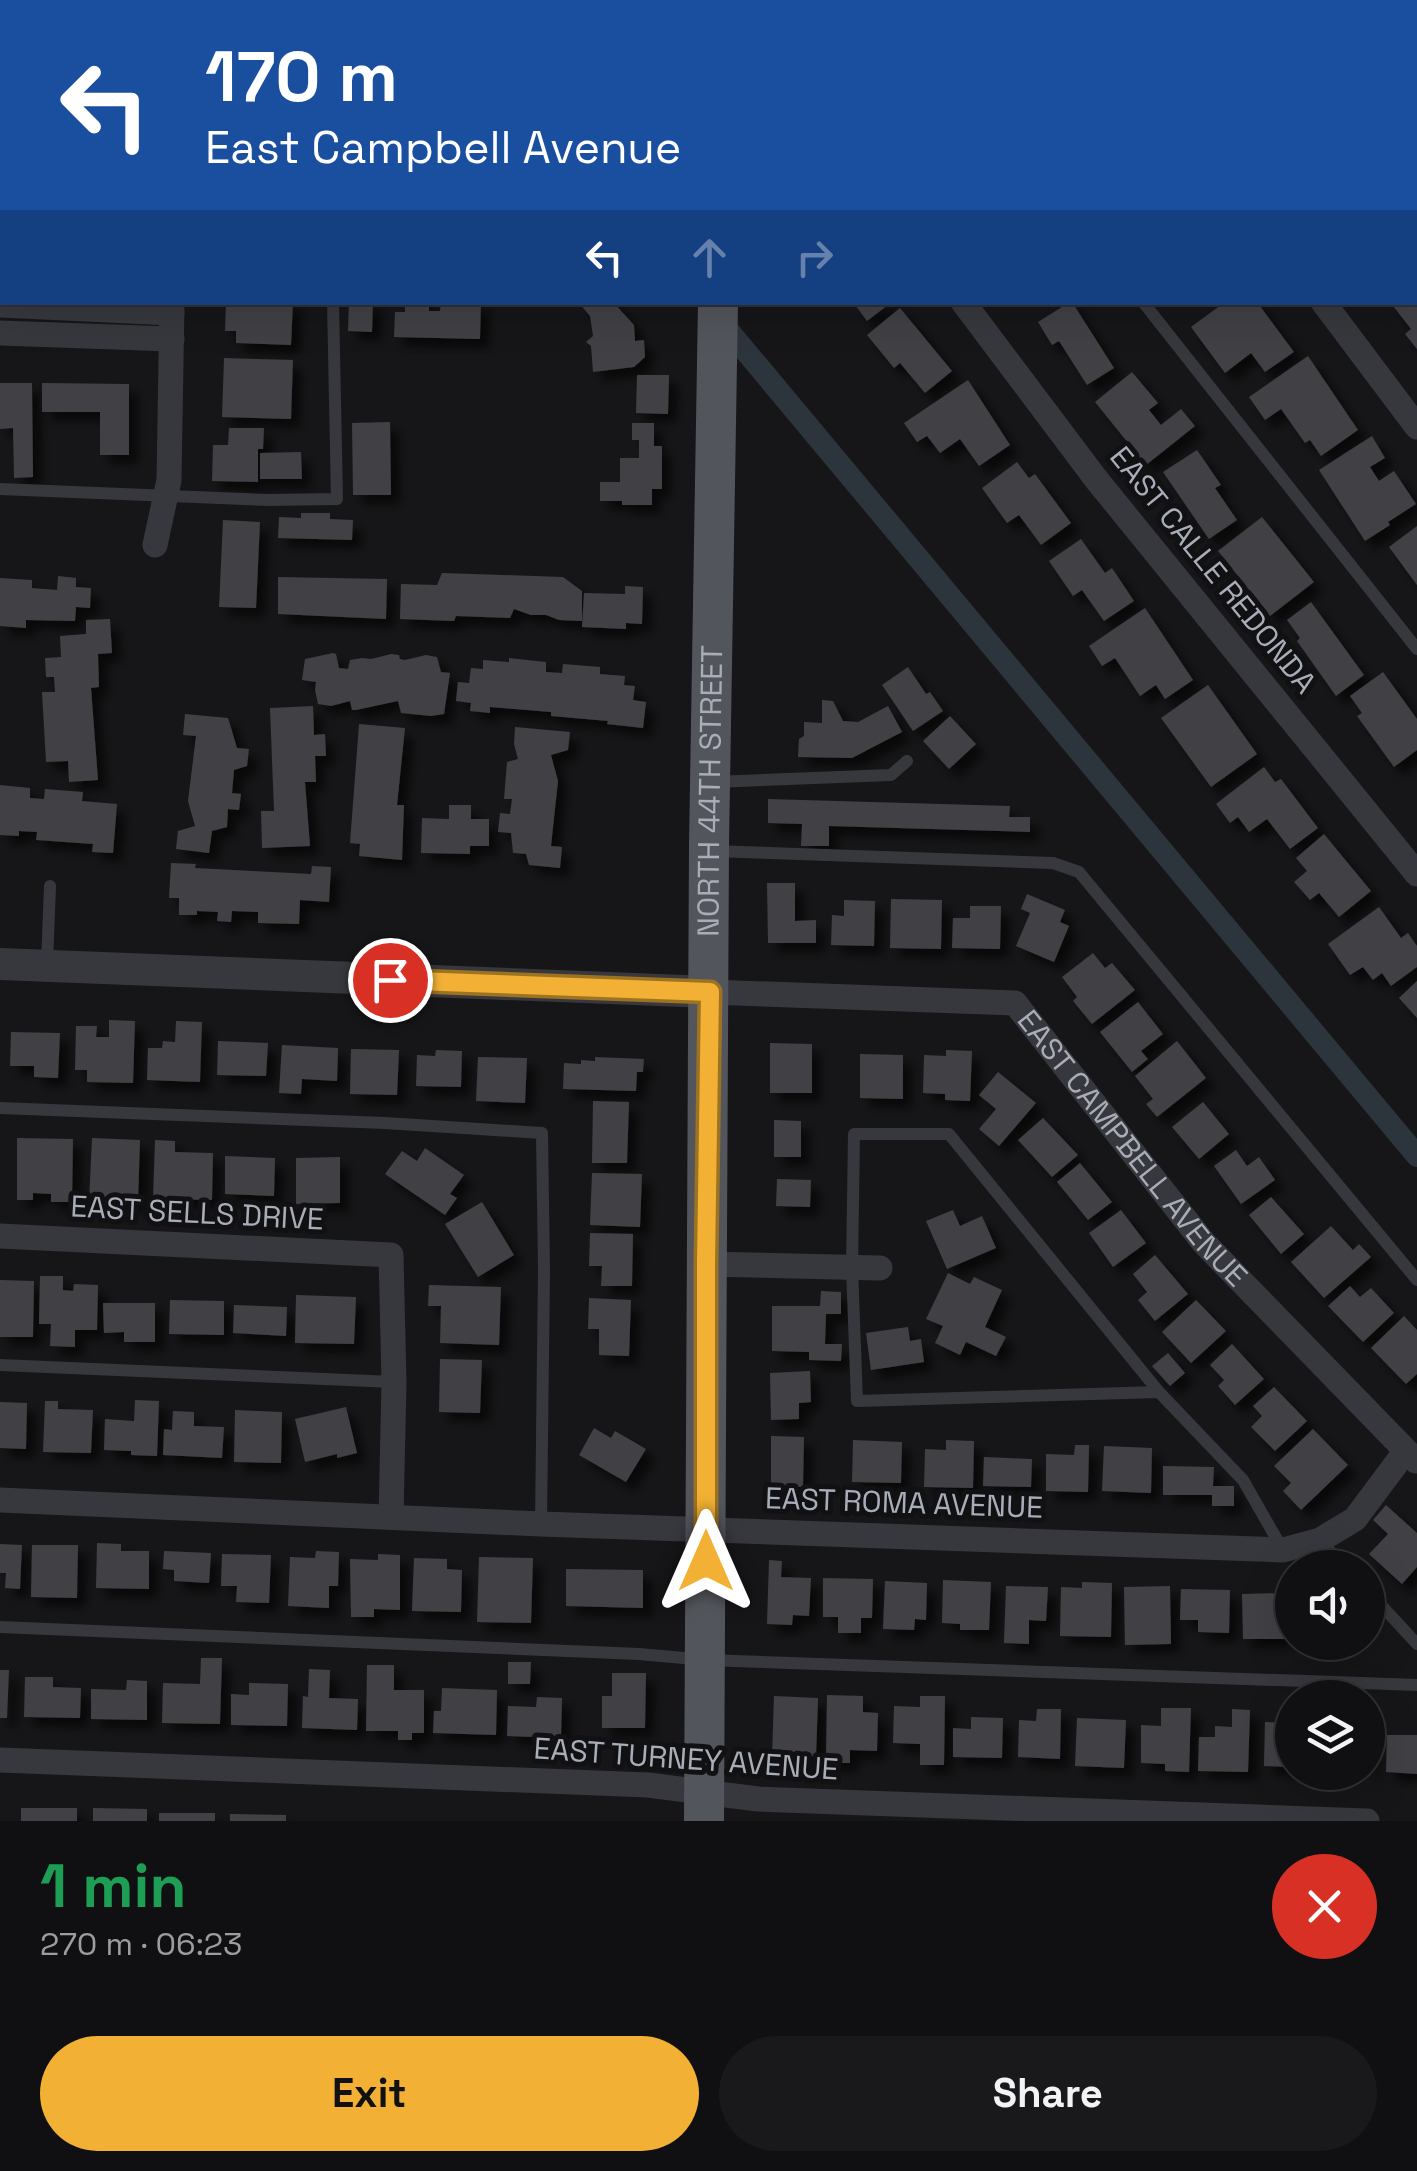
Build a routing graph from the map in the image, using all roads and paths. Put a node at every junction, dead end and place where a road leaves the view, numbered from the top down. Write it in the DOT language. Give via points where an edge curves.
graph roads {
  1 [pos="12,305"];
  2 [pos="333,305"];
  3 [pos="718,305"];
  4 [pos="965,305"];
  5 [pos="1145,305"];
  6 [pos="1324,305"];
  7 [pos="172,318"];
  8 [pos="12,333"];
  9 [pos="1417,428"];
  10 [pos="0,489"];
  11 [pos="166,495"];
  12 [pos="155,545"];
  13 [pos="1417,649"];
  14 [pos="908,760"];
  15 [pos="710,782"];
  16 [pos="710,851"];
  17 [pos="1417,874"];
  18 [pos="50,886"];
  19 [pos="0,964"];
  20 [pos="48,966"];
  21 [pos="710,992"];
  22 [pos="0,1108"];
  23 [pos="0,1236"];
  24 [pos="706,1264"];
  25 [pos="852,1268"];
  26 [pos="880,1268"];
  27 [pos="1417,1280"];
  28 [pos="0,1365"];
  29 [pos="394,1382"];
  30 [pos="1159,1392"];
  31 [pos="1411,1457"];
  32 [pos="0,1500"];
  33 [pos="392,1518"];
  34 [pos="541,1524"];
  35 [pos="706,1528"];
  36 [pos="1320,1540"];
  37 [pos="1283,1550"];
  38 [pos="1329,1550"];
  39 [pos="1385,1609"];
  40 [pos="0,1626"];
  41 [pos="1417,1644"];
  42 [pos="706,1660"];
  43 [pos="1417,1684"];
  44 [pos="0,1760"];
  45 [pos="704,1807"];
  46 [pos="1367,1821"];
  1 -- 7 [label="street"];
  1 -- 8 [label="street"];
  2 -- 11 [label="lane" via="337,499"];
  3 -- 15 [label="main road, NORTH 44TH STREET"];
  4 -- 17 [label="street, EAST CALLE REDONDA" via="1096,479"];
  5 -- 13 [label="lane"];
  6 -- 9 [label="street"];
  7 -- 8 [label="street"];
  7 -- 11 [label="street"];
  10 -- 11 [label="lane"];
  11 -- 12 [label="street"];
  14 -- 15 [label="lane" via="891,776"];
  15 -- 16 [label="main road, NORTH 44TH STREET"];
  16 -- 21 [label="main road, NORTH 44TH STREET"];
  16 -- 27 [label="lane" via="1054,862 1078,872"];
  18 -- 20 [label="lane"];
  19 -- 20 [label="street, EAST CAMPBELL AVENUE"];
  20 -- 21 [label="street, EAST CAMPBELL AVENUE"];
  21 -- 24 [label="main road, NORTH 44TH STREET"];
  21 -- 31 [label="street, EAST CAMPBELL AVENUE" via="1014,1003 1204,1243"];
  22 -- 34 [label="lane" via="542,1132"];
  23 -- 29 [label="street, EAST SELLS DRIVE" via="392,1256"];
  24 -- 25 [label="street"];
  24 -- 35 [label="main road, NORTH 44TH STREET"];
  25 -- 26 [label="street"];
  25 -- 30 [label="lane" via="857,1402"];
  25 -- 30 [label="lane" via="854,1134 948,1134"];
  28 -- 29 [label="lane"];
  29 -- 33 [label="street"];
  30 -- 37 [label="lane" via="1243,1480"];
  31 -- 36 [label="street, EAST ROMA AVENUE" via="1355,1519"];
  32 -- 33 [label="street, EAST ROMA AVENUE"];
  33 -- 34 [label="street, EAST ROMA AVENUE"];
  34 -- 35 [label="street, EAST ROMA AVENUE"];
  35 -- 37 [label="street, EAST ROMA AVENUE"];
  35 -- 42 [label="main road, NORTH 44TH STREET"];
  36 -- 37 [label="street, EAST ROMA AVENUE"];
  36 -- 38 [label="lane"];
  39 -- 41 [label="lane"];
  40 -- 42 [label="lane"];
  42 -- 43 [label="lane"];
  42 -- 45 [label="main road, NORTH 44TH STREET"];
  44 -- 45 [label="street, EAST TURNEY AVENUE" via="648,1785"];
  45 -- 46 [label="street, EAST TURNEY AVENUE" via="758,1799"];
}
